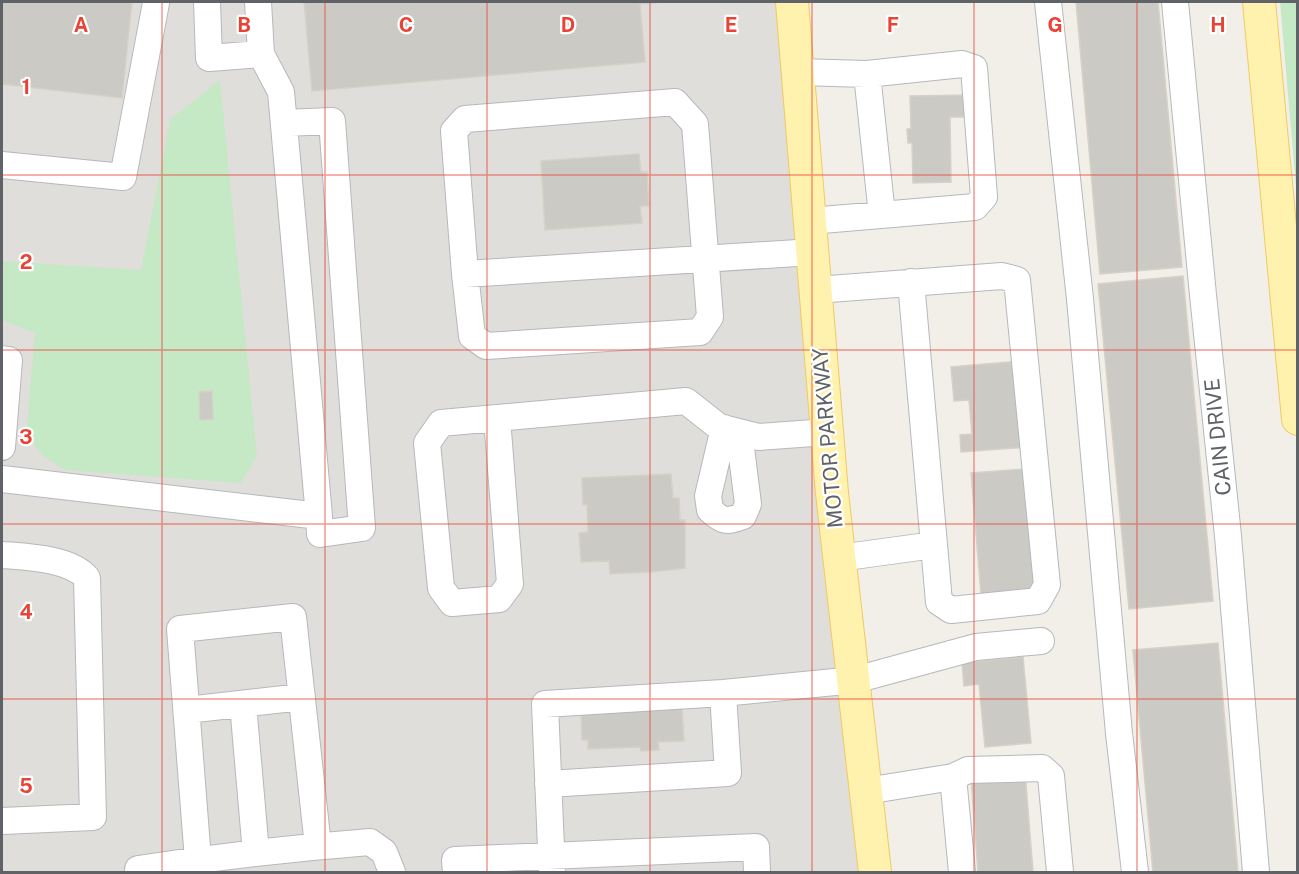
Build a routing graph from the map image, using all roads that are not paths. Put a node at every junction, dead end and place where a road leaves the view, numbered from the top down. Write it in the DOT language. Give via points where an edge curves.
graph roads {
  1 [pos="207,2"];
  2 [pos="258,2"];
  3 [pos="792,2"];
  4 [pos="1048,2"];
  5 [pos="1175,2"];
  6 [pos="1259,2"];
  7 [pos="156,3"];
  8 [pos="261,54"];
  9 [pos="798,72"];
  10 [pos="867,74"];
  11 [pos="284,123"];
  12 [pos="2,165"];
  13 [pos="882,214"];
  14 [pos="810,220"];
  15 [pos="813,252"];
  16 [pos="706,259"];
  17 [pos="465,274"];
  18 [pos="911,282"];
  19 [pos="816,290"];
  20 [pos="2,359"];
  21 [pos="497,418"];
  22 [pos="1298,419"];
  23 [pos="827,432"];
  24 [pos="2,447"];
  25 [pos="2,479"];
  26 [pos="319,516"];
  27 [pos="934,545"];
  28 [pos="2,555"];
  29 [pos="839,558"];
  30 [pos="1041,641"];
  31 [pos="855,680"];
  32 [pos="723,693"];
  33 [pos="302,697"];
  34 [pos="243,704"];
  35 [pos="187,710"];
  36 [pos="952,777"];
  37 [pos="549,784"];
  38 [pos="866,791"];
  39 [pos="2,821"];
  40 [pos="318,846"];
  41 [pos="256,853"];
  42 [pos="198,860"];
  43 [pos="552,864"];
  44 [pos="138,873"];
  45 [pos="392,873"];
  46 [pos="456,873"];
  47 [pos="757,873"];
  48 [pos="875,873"];
  49 [pos="962,873"];
  50 [pos="1060,873"];
  51 [pos="1135,873"];
  52 [pos="1256,873"];
  1 -- 8 [label="street" via="208,58"];
  2 -- 8 [label="street"];
  3 -- 9 [label="main road, MOTOR PARKWAY"];
  4 -- 51 [label="street"];
  5 -- 52 [label="street, CAIN DRIVE" via="1228,536"];
  6 -- 22 [label="main road"];
  7 -- 12 [label="street" via="123,177"];
  8 -- 11 [label="street" via="281,92"];
  9 -- 10 [label="street"];
  9 -- 14 [label="main road, MOTOR PARKWAY"];
  10 -- 13 [label="street"];
  10 -- 13 [label="street" via="962,64 974,68 984,197 975,207"];
  11 -- 26 [label="street"];
  11 -- 26 [label="street" via="332,121 363,528 320,534"];
  13 -- 14 [label="street"];
  14 -- 15 [label="main road, MOTOR PARKWAY"];
  15 -- 16 [label="street"];
  15 -- 19 [label="main road, MOTOR PARKWAY"];
  16 -- 17 [label="street"];
  16 -- 17 [label="street" via="710,317 700,332 486,346 472,336"];
  16 -- 17 [label="street" via="695,124 675,102 465,119 454,130"];
  18 -- 19 [label="street"];
  18 -- 27 [label="street"];
  18 -- 27 [label="street" via="1002,276 1017,280 1047,585 1038,601 951,610 939,602"];
  19 -- 23 [label="main road, MOTOR PARKWAY"];
  20 -- 24 [label="street" via="9,360"];
  21 -- 21 [label="street" via="441,423 427,443 441,588 452,603 500,599 510,584"];
  21 -- 23 [label="street" via="686,401 719,427 759,437"];
  23 -- 29 [label="main road, MOTOR PARKWAY"];
  25 -- 26 [label="street"];
  27 -- 29 [label="street"];
  28 -- 39 [label="street" via="74,566 87,578 93,817"];
  29 -- 31 [label="main road, MOTOR PARKWAY"];
  30 -- 31 [label="street" via="976,647"];
  31 -- 32 [label="street"];
  31 -- 38 [label="main road, MOTOR PARKWAY"];
  32 -- 37 [label="street" via="545,704"];
  32 -- 37 [label="street" via="728,773"];
  33 -- 34 [label="street"];
  33 -- 35 [label="street" via="293,617 180,629"];
  33 -- 40 [label="street"];
  34 -- 35 [label="street"];
  34 -- 41 [label="street"];
  35 -- 42 [label="street"];
  36 -- 38 [label="street"];
  36 -- 49 [label="street"];
  36 -- 50 [label="street" via="968,770 1031,766 1042,768 1051,776"];
  37 -- 43 [label="street"];
  38 -- 48 [label="main road, MOTOR PARKWAY"];
  40 -- 41 [label="street"];
  40 -- 45 [label="street" via="370,842 384,852"];
  41 -- 42 [label="street"];
  42 -- 44 [label="street" via="138,869"];
  43 -- 46 [label="street" via="455,860"];
  43 -- 47 [label="street" via="756,847"];
}
